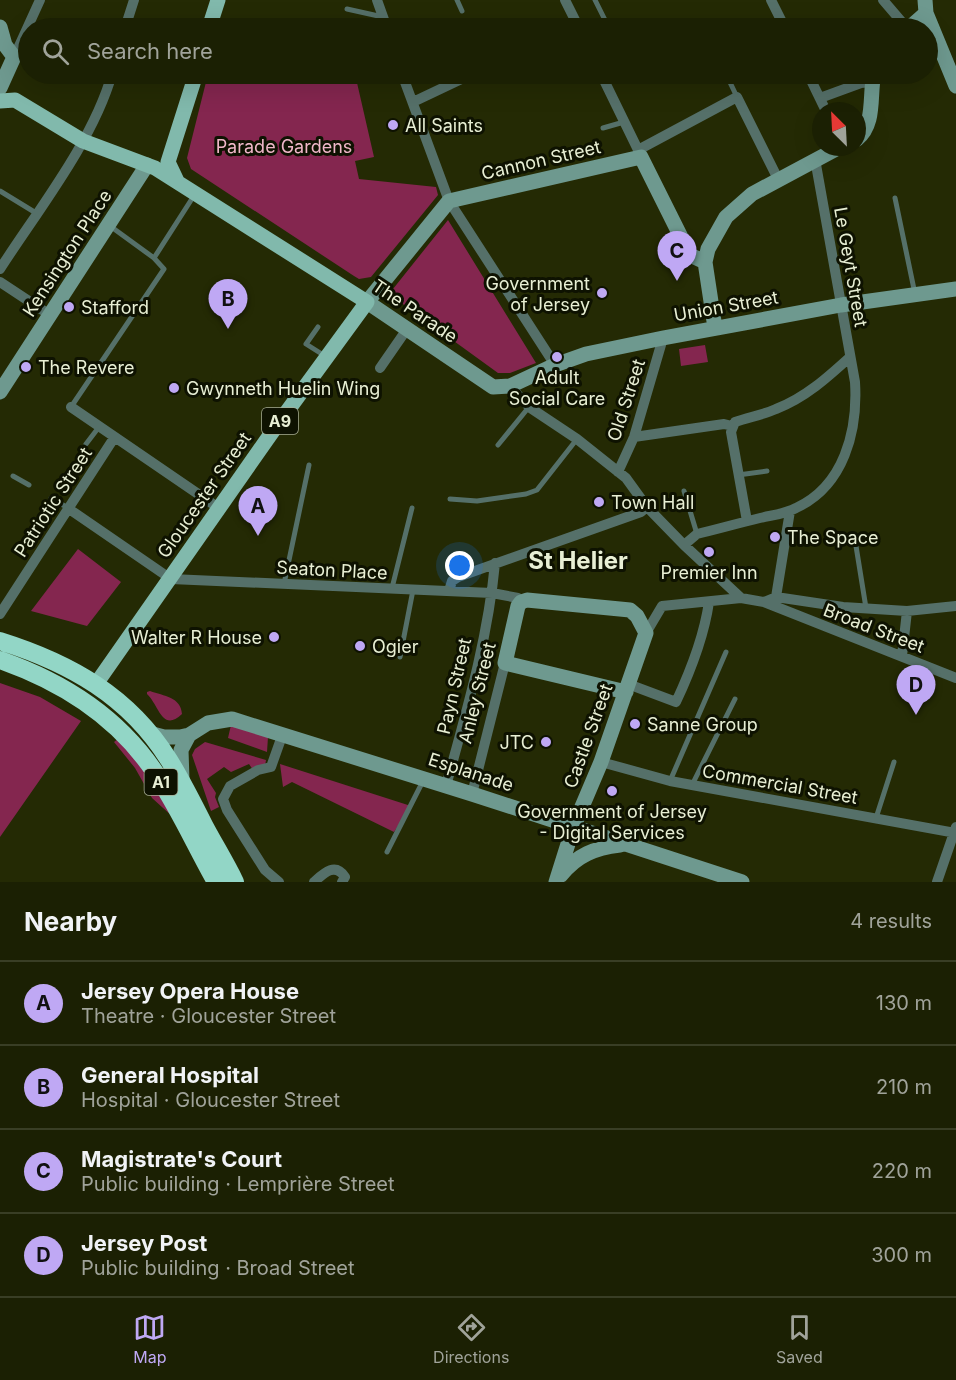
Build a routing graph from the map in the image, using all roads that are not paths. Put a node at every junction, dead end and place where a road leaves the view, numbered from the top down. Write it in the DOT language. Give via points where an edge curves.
graph roads {
  1 [pos="40,0"];
  2 [pos="134,0"];
  3 [pos="218,0"];
  4 [pos="376,0"];
  5 [pos="457,0"];
  6 [pos="565,0"];
  7 [pos="595,0"];
  8 [pos="771,0"];
  9 [pos="883,0"];
  10 [pos="348,9"];
  11 [pos="462,11"];
  12 [pos="383,16"];
  13 [pos="32,18"];
  14 [pos="128,18"];
  15 [pos="212,18"];
  16 [pos="577,18"];
  17 [pos="604,18"];
  18 [pos="780,18"];
  19 [pos="899,18"];
  20 [pos="0,27"];
  21 [pos="938,39"];
  22 [pos="18,48"];
  23 [pos="14,57"];
  24 [pos="109,84"];
  25 [pos="192,84"];
  26 [pos="406,84"];
  27 [pos="451,84"];
  28 [pos="606,84"];
  29 [pos="731,84"];
  30 [pos="813,84"];
  31 [pos="858,84"];
  32 [pos="872,84"];
  33 [pos="956,86"];
  34 [pos="4,89"];
  35 [pos="737,97"];
  36 [pos="820,98"];
  37 [pos="413,102"];
  38 [pos="822,102"];
  39 [pos="625,122"];
  40 [pos="866,126"];
  41 [pos="603,128"];
  42 [pos="83,141"];
  43 [pos="640,153"];
  44 [pos="821,156"];
  45 [pos="815,159"];
  46 [pos="162,170"];
  47 [pos="778,179"];
  48 [pos="0,191"];
  49 [pos="195,193"];
  50 [pos="895,198"];
  51 [pos="449,201"];
  52 [pos="36,213"];
  53 [pos="109,225"];
  54 [pos="154,258"];
  55 [pos="705,262"];
  56 [pos="0,269"];
  57 [pos="0,282"];
  58 [pos="956,289"];
  59 [pos="915,296"];
  60 [pos="367,302"];
  61 [pos="841,305"];
  62 [pos="50,315"];
  63 [pos="318,327"];
  64 [pos="715,328"];
  65 [pos="407,329"];
  66 [pos="663,338"];
  67 [pos="327,357"];
  68 [pos="850,357"];
  69 [pos="555,365"];
  70 [pos="380,368"];
  71 [pos="510,386"];
  72 [pos="0,392"];
  73 [pos="529,406"];
  74 [pos="71,407"];
  75 [pos="99,427"];
  76 [pos="731,429"];
  77 [pos="634,437"];
  78 [pos="114,438"];
  79 [pos="577,439"];
  80 [pos="87,444"];
  81 [pos="498,445"];
  82 [pos="309,465"];
  83 [pos="766,471"];
  84 [pos="618,472"];
  85 [pos="738,475"];
  86 [pos="13,476"];
  87 [pos="28,485"];
  88 [pos="684,491"];
  89 [pos="51,498"];
  90 [pos="450,499"];
  91 [pos="647,507"];
  92 [pos="412,508"];
  93 [pos="69,509"];
  94 [pos="220,509"];
  95 [pos="790,511"];
  96 [pos="747,521"];
  97 [pos="697,534"];
  98 [pos="684,545"];
  99 [pos="856,546"];
  100 [pos="495,563"];
  101 [pos="171,579"];
  102 [pos="284,584"];
  103 [pos="392,589"];
  104 [pos="413,590"];
  105 [pos="449,591"];
  106 [pos="492,593"];
  107 [pos="776,597"];
  108 [pos="741,598"];
  109 [pos="521,602"];
  110 [pos="709,602"];
  111 [pos="764,602"];
  112 [pos="662,606"];
  113 [pos="956,606"];
  114 [pos="866,609"];
  115 [pos="908,611"];
  116 [pos="0,614"];
  117 [pos="646,633"];
  118 [pos="0,641"];
  119 [pos="726,652"];
  120 [pos="902,656"];
  121 [pos="400,657"];
  122 [pos="0,660"];
  123 [pos="505,663"];
  124 [pos="956,678"];
  125 [pos="96,684"];
  126 [pos="627,688"];
  127 [pos="735,699"];
  128 [pos="83,700"];
  129 [pos="149,733"];
  130 [pos="189,735"];
  131 [pos="282,736"];
  132 [pos="601,762"];
  133 [pos="894,762"];
  134 [pos="424,779"];
  135 [pos="670,780"];
  136 [pos="182,782"];
  137 [pos="692,785"];
  138 [pos="446,786"];
  139 [pos="472,794"];
  140 [pos="876,818"];
  141 [pos="573,828"];
  142 [pos="955,831"];
  143 [pos="625,845"];
  144 [pos="387,852"];
  145 [pos="230,880"];
  146 [pos="556,881"];
  147 [pos="279,882"];
  148 [pos="314,882"];
  149 [pos="342,882"];
  150 [pos="742,882"];
  151 [pos="937,882"];
  1 -- 13 [label="street"];
  2 -- 14 [label="street"];
  3 -- 15 [label="main road"];
  4 -- 12 [label="street"];
  5 -- 11 [label="lane"];
  6 -- 16 [label="street"];
  7 -- 17 [label="lane"];
  8 -- 18 [label="street"];
  9 -- 19 [label="street"];
  10 -- 12 [label="lane"];
  20 -- 23 [label="main road" via="5,45"];
  21 -- 33 [label="main road"];
  22 -- 23 [label="street"];
  23 -- 34 [label="main road"];
  24 -- 42 [label="street"];
  25 -- 46 [label="main road"];
  26 -- 37 [label="street"];
  27 -- 37 [label="street"];
  28 -- 39 [label="street"];
  29 -- 35 [label="lane"];
  30 -- 36 [label="street"];
  31 -- 36 [label="street"];
  32 -- 40 [label="main road"];
  34 -- 42 [label="main road, The Parade"];
  35 -- 43 [label="street"];
  35 -- 47 [label="street"];
  36 -- 38 [label="street"];
  37 -- 51 [label="street"];
  39 -- 41 [label="lane"];
  39 -- 43 [label="street"];
  42 -- 46 [label="main road, The Parade"];
  42 -- 52 [label="street"];
  43 -- 51 [label="main road, Cannon Street"];
  43 -- 55 [label="main road" via="690,255"];
  44 -- 45 [label="main road"];
  45 -- 47 [label="main road"];
  45 -- 61 [label="street, Le Geyt Street"];
  46 -- 49 [label="main road, The Parade"];
  46 -- 53 [label="main road, Kensington Place"];
  47 -- 55 [label="main road" via="734,208 716,234"];
  48 -- 52 [label="lane"];
  49 -- 54 [label="lane"];
  49 -- 60 [label="main road, The Parade"];
  50 -- 59 [label="lane"];
  51 -- 60 [label="main road, Gloucester Street"];
  51 -- 69 [label="street"];
  52 -- 56 [label="street"];
  53 -- 54 [label="lane"];
  53 -- 62 [label="main road, Kensington Place"];
  54 -- 74 [label="lane" via="164,269"];
  55 -- 64 [label="main road"];
  57 -- 62 [label="street"];
  58 -- 59 [label="main road, Union Street"];
  59 -- 61 [label="main road, Union Street"];
  60 -- 65 [label="main road, The Parade"];
  60 -- 67 [label="main road, Gloucester Street / A9"];
  61 -- 64 [label="main road, Union Street"];
  61 -- 68 [label="street, Le Geyt Street"];
  62 -- 72 [label="main road, Kensington Place"];
  63 -- 67 [label="lane" via="306,344"];
  64 -- 66 [label="main road, Union Street"];
  65 -- 70 [label="street"];
  65 -- 71 [label="main road, The Parade" via="493,387"];
  66 -- 69 [label="main road, Union Street" via="586,354"];
  66 -- 77 [label="street, Old Street"];
  67 -- 94 [label="main road, Gloucester Street / A9"];
  68 -- 76 [label="street" via="800,398 774,411 735,422"];
  68 -- 95 [label="street, Le Geyt Street" via="855,382 850,440 838,470 824,490"];
  69 -- 71 [label="main road, Union Street"];
  71 -- 73 [label="street"];
  73 -- 79 [label="street"];
  73 -- 81 [label="lane"];
  74 -- 75 [label="street"];
  75 -- 78 [label="street"];
  75 -- 80 [label="lane"];
  76 -- 77 [label="street" via="724,424"];
  76 -- 85 [label="street"];
  77 -- 84 [label="street, Old Street"];
  78 -- 93 [label="street, Patriotic Street"];
  78 -- 94 [label="street"];
  79 -- 84 [label="street"];
  79 -- 90 [label="lane" via="537,490 477,501"];
  82 -- 102 [label="lane"];
  83 -- 85 [label="lane"];
  84 -- 91 [label="street"];
  85 -- 96 [label="street"];
  86 -- 87 [label="lane"];
  88 -- 97 [label="lane"];
  89 -- 93 [label="lane"];
  91 -- 98 [label="street"];
  91 -- 100 [label="street"];
  92 -- 103 [label="lane"];
  93 -- 101 [label="street"];
  93 -- 116 [label="street, Patriotic Street"];
  94 -- 101 [label="main road, Gloucester Street / A9"];
  95 -- 96 [label="street, Le Geyt Street"];
  95 -- 107 [label="street"];
  96 -- 97 [label="street, Le Geyt Street"];
  97 -- 98 [label="street"];
  98 -- 108 [label="street"];
  99 -- 114 [label="lane"];
  100 -- 105 [label="street" via="458,577"];
  100 -- 106 [label="street, Payn Street"];
  101 -- 102 [label="street, Seaton Place"];
  101 -- 125 [label="main road, Gloucester Street / A9"];
  102 -- 103 [label="street, Seaton Place"];
  103 -- 104 [label="street, Seaton Place"];
  104 -- 105 [label="street, Seaton Place"];
  104 -- 121 [label="lane"];
  105 -- 106 [label="street, Seaton Place"];
  106 -- 109 [label="street, Seaton Place"];
  106 -- 138 [label="street, Payn Street" via="475,678"];
  107 -- 111 [label="street"];
  107 -- 114 [label="street"];
  108 -- 110 [label="street, Broad Street"];
  108 -- 111 [label="street, Broad Street"];
  109 -- 117 [label="main road" via="630,610"];
  109 -- 123 [label="main road, Anley Street"];
  110 -- 112 [label="street, Broad Street"];
  110 -- 126 [label="street" via="706,623 676,702"];
  111 -- 120 [label="street, Broad Street"];
  112 -- 117 [label="street, Castle Street"];
  113 -- 115 [label="street"];
  114 -- 115 [label="street"];
  115 -- 120 [label="street"];
  117 -- 126 [label="main road, Castle Street"];
  118 -- 125 [label="highway, A1" via="45,657"];
  119 -- 135 [label="lane"];
  120 -- 124 [label="street, Broad Street"];
  122 -- 128 [label="highway, A1" via="47,679"];
  123 -- 126 [label="main road"];
  123 -- 139 [label="street, Anley Street"];
  125 -- 128 [label="highway, Gloucester Street / A9"];
  125 -- 129 [label="highway, A1"];
  126 -- 132 [label="main road, Castle Street"];
  127 -- 137 [label="lane"];
  128 -- 145 [label="highway, A1" via="114,724 141,753"];
  129 -- 130 [label="main road, Esplanade" via="164,737"];
  129 -- 136 [label="highway, A1"];
  130 -- 131 [label="main road, Esplanade" via="208,723 232,719"];
  130 -- 136 [label="main road" via="181,750"];
  131 -- 134 [label="main road, Esplanade"];
  131 -- 147 [label="street" via="271,767 230,786 223,799 265,870"];
  132 -- 135 [label="street, Commercial Street"];
  132 -- 141 [label="main road, Castle Street"];
  133 -- 140 [label="lane"];
  134 -- 138 [label="main road, Esplanade"];
  134 -- 144 [label="lane"];
  135 -- 137 [label="street, Commercial Street"];
  136 -- 145 [label="highway, A1"];
  137 -- 140 [label="street, Commercial Street"];
  138 -- 139 [label="main road, Esplanade"];
  139 -- 141 [label="main road, Esplanade"];
  140 -- 142 [label="street, Commercial Street"];
  141 -- 143 [label="main road, Esplanade"];
  141 -- 146 [label="main road, Castle Street"];
  142 -- 151 [label="street"];
  143 -- 146 [label="main road" via="585,854 569,864"];
  143 -- 150 [label="main road, Esplanade"];
  148 -- 149 [label="street" via="333,869 341,871 345,877"];
}
